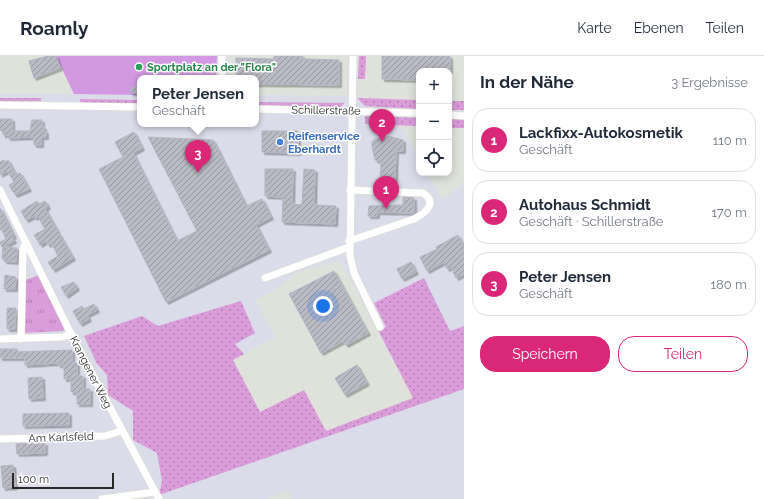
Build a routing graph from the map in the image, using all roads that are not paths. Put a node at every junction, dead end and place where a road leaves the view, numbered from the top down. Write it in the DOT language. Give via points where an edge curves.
graph roads {
  1 [pos="222,56"];
  2 [pos="353,56"];
  3 [pos="222,75"];
  4 [pos="0,105"];
  5 [pos="137,107"];
  6 [pos="259,109"];
  7 [pos="351,110"];
  8 [pos="416,113"];
  9 [pos="452,115"];
  10 [pos="464,116"];
  11 [pos="0,190"];
  12 [pos="350,190"];
  13 [pos="27,244"];
  14 [pos="349,244"];
  15 [pos="265,278"];
  16 [pos="380,327"];
  17 [pos="72,334"];
  18 [pos="0,339"];
  19 [pos="21,339"];
  20 [pos="121,431"];
  21 [pos="0,439"];
  22 [pos="155,492"];
  23 [pos="102,499"];
  24 [pos="158,499"];
  1 -- 3 [label="street"];
  2 -- 7 [label="street"];
  4 -- 5 [label="street"];
  6 -- 7 [label="street, Schillerstraße"];
  7 -- 8 [label="street, Schillerstraße"];
  7 -- 12 [label="street"];
  9 -- 10 [label="street"];
  11 -- 13 [label="street, Krangener Weg"];
  12 -- 14 [label="street"];
  12 -- 14 [label="street" via="423,193 430,199 430,204 424,214 414,219"];
  13 -- 17 [label="street, Krangener Weg"];
  13 -- 19 [label="street" via="23,250"];
  14 -- 15 [label="street"];
  14 -- 16 [label="street" via="354,273"];
  17 -- 19 [label="street" via="62,337"];
  17 -- 20 [label="street, Krangener Weg"];
  18 -- 19 [label="street"];
  20 -- 21 [label="street, Am Karlsfeld" via="105,436"];
  20 -- 22 [label="street, Krangener Weg"];
  22 -- 23 [label="street"];
  22 -- 24 [label="street, Krangener Weg"];
}
